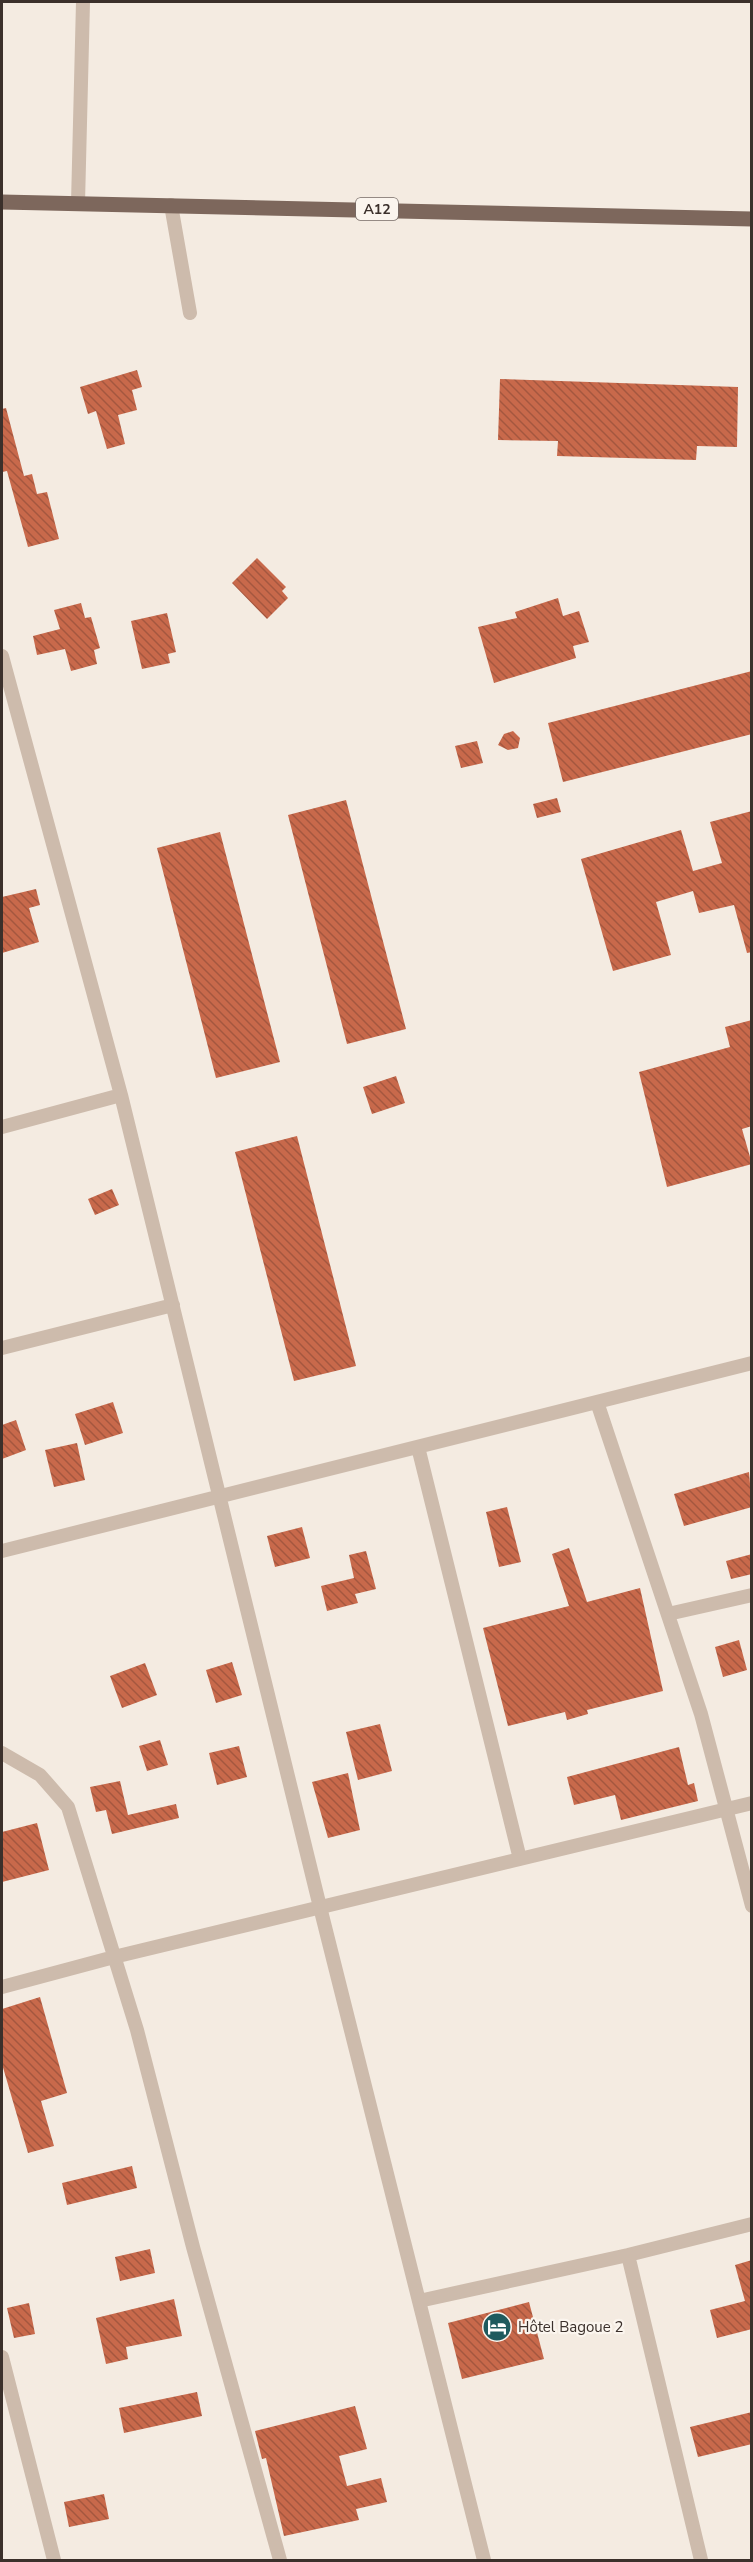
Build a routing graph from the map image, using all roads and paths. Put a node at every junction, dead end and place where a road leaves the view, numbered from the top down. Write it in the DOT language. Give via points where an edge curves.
graph roads {
  1 [pos="83,2"];
  2 [pos="2,202"];
  3 [pos="78,203"];
  4 [pos="171,205"];
  5 [pos="752,219"];
  6 [pos="190,313"];
  7 [pos="2,656"];
  8 [pos="6,696"];
  9 [pos="121,1095"];
  10 [pos="2,1127"];
  11 [pos="173,1305"];
  12 [pos="2,1348"];
  13 [pos="752,1363"];
  14 [pos="597,1402"];
  15 [pos="418,1447"];
  16 [pos="220,1497"];
  17 [pos="2,1551"];
  18 [pos="752,1595"];
  19 [pos="668,1614"];
  20 [pos="2,1754"];
  21 [pos="752,1803"];
  22 [pos="727,1809"];
  23 [pos="520,1858"];
  24 [pos="752,1906"];
  25 [pos="320,1907"];
  26 [pos="114,1957"];
  27 [pos="2,1987"];
  28 [pos="752,2224"];
  29 [pos="628,2255"];
  30 [pos="419,2301"];
  31 [pos="2,2357"];
  32 [pos="54,2560"];
  33 [pos="280,2560"];
  34 [pos="484,2560"];
  35 [pos="701,2560"];
  1 -- 3 [label="street"];
  2 -- 3 [label="main road, A12"];
  3 -- 4 [label="main road, A12"];
  4 -- 5 [label="main road, A12"];
  4 -- 6 [label="street"];
  7 -- 8 [label="street"];
  8 -- 9 [label="street"];
  9 -- 10 [label="street"];
  9 -- 11 [label="street"];
  11 -- 12 [label="street"];
  11 -- 16 [label="street"];
  13 -- 14 [label="street"];
  14 -- 15 [label="street"];
  14 -- 19 [label="street"];
  15 -- 16 [label="street"];
  15 -- 23 [label="street"];
  16 -- 17 [label="street"];
  16 -- 25 [label="street"];
  18 -- 19 [label="street"];
  19 -- 22 [label="street"];
  20 -- 26 [label="street" via="40,1775 68,1807"];
  21 -- 22 [label="street"];
  22 -- 23 [label="street"];
  22 -- 24 [label="street"];
  23 -- 25 [label="street"];
  25 -- 26 [label="street"];
  25 -- 30 [label="street"];
  26 -- 27 [label="street"];
  26 -- 33 [label="street"];
  28 -- 29 [label="street"];
  29 -- 30 [label="street"];
  29 -- 35 [label="street"];
  30 -- 34 [label="street"];
  31 -- 32 [label="street"];
}
